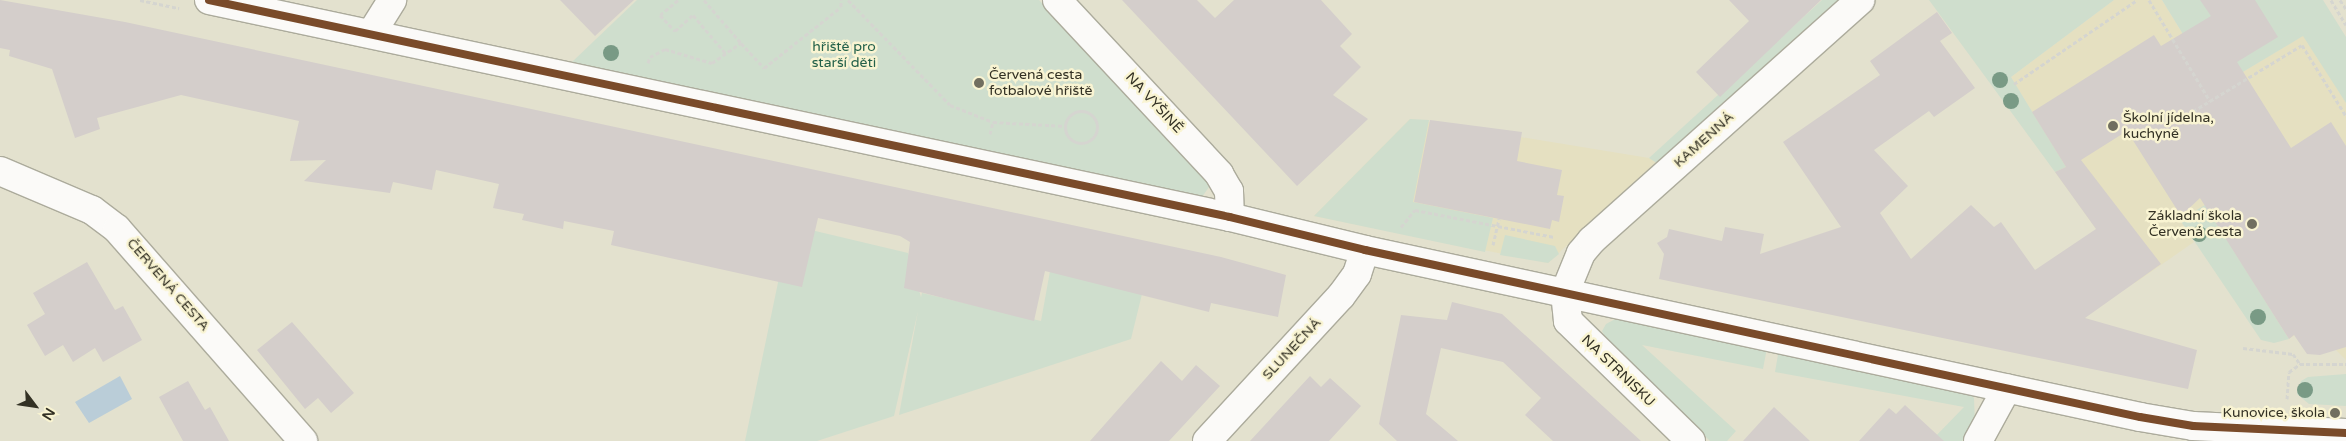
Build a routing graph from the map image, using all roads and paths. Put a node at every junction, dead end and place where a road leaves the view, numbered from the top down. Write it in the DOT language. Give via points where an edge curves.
graph roads {
  1 [pos="209,0"];
  2 [pos="392,0"];
  3 [pos="678,0"];
  4 [pos="704,0"];
  5 [pos="841,0"];
  6 [pos="848,0"];
  7 [pos="1057,0"];
  8 [pos="1860,0"];
  9 [pos="2137,0"];
  10 [pos="2149,0"];
  11 [pos="2331,0"];
  12 [pos="2340,0"];
  13 [pos="2346,9"];
  14 [pos="2346,25"];
  15 [pos="371,34"];
  16 [pos="742,44"];
  17 [pos="727,55"];
  18 [pos="2014,84"];
  19 [pos="642,92"];
  20 [pos="2210,101"];
  21 [pos="2346,116"];
  22 [pos="2182,118"];
  23 [pos="993,122"];
  24 [pos="1065,126"];
  25 [pos="982,165"];
  26 [pos="0,171"];
  27 [pos="1230,217"];
  28 [pos="1499,219"];
  29 [pos="1497,226"];
  30 [pos="1397,231"];
  31 [pos="1558,238"];
  32 [pos="1494,242"];
  33 [pos="1365,250"];
  34 [pos="1565,292"];
  35 [pos="2243,348"];
  36 [pos="2300,364"];
  37 [pos="2346,364"];
  38 [pos="2007,388"];
  39 [pos="2285,432"];
  40 [pos="2346,433"];
  41 [pos="303,441"];
  42 [pos="1207,441"];
  43 [pos="1691,441"];
  44 [pos="1978,441"];
  1 -- 15 [label="street"];
  2 -- 15 [label="street"];
  3 -- 17 [label="path" via="660,15 675,31 693,15"];
  4 -- 16 [label="path"];
  5 -- 16 [label="path" via="841,7 764,68"];
  6 -- 23 [label="path" via="950,105"];
  7 -- 27 [label="street, NA VÝŠINĚ" via="1219,174 1229,192"];
  8 -- 34 [label="street, KAMENNÁ" via="1592,240 1581,253"];
  9 -- 18 [label="path"];
  10 -- 20 [label="path"];
  11 -- 14 [label="path"];
  12 -- 13 [label="path"];
  15 -- 19 [label="street"];
  16 -- 17 [label="path"];
  17 -- 19 [label="path" via="712,63 665,49 650,57"];
  19 -- 25 [label="street"];
  20 -- 21 [label="path" via="2302,45"];
  20 -- 22 [label="path"];
  23 -- 24 [label="path"];
  23 -- 25 [label="path"];
  24 -- 24 [label="path" via="1070,139 1079,143 1093,138 1097,129 1091,115 1083,112 1069,117"];
  25 -- 27 [label="street"];
  26 -- 41 [label="street, ČERVENÁ CESTA" via="92,210 117,229"];
  27 -- 33 [label="street"];
  28 -- 29 [label="path"];
  29 -- 30 [label="path" via="1415,210"];
  29 -- 31 [label="path"];
  29 -- 32 [label="path"];
  33 -- 34 [label="street"];
  33 -- 42 [label="street, SLUNEČNÁ" via="1357,274 1341,296"];
  34 -- 38 [label="street"];
  34 -- 43 [label="street, NA STRNISKU" via="1568,321"];
  35 -- 36 [label="path" via="2284,352"];
  36 -- 37 [label="path"];
  36 -- 39 [label="path" via="2289,372"];
  38 -- 39 [label="street" via="2193,426"];
  38 -- 44 [label="street"];
  39 -- 40 [label="street"];
}
